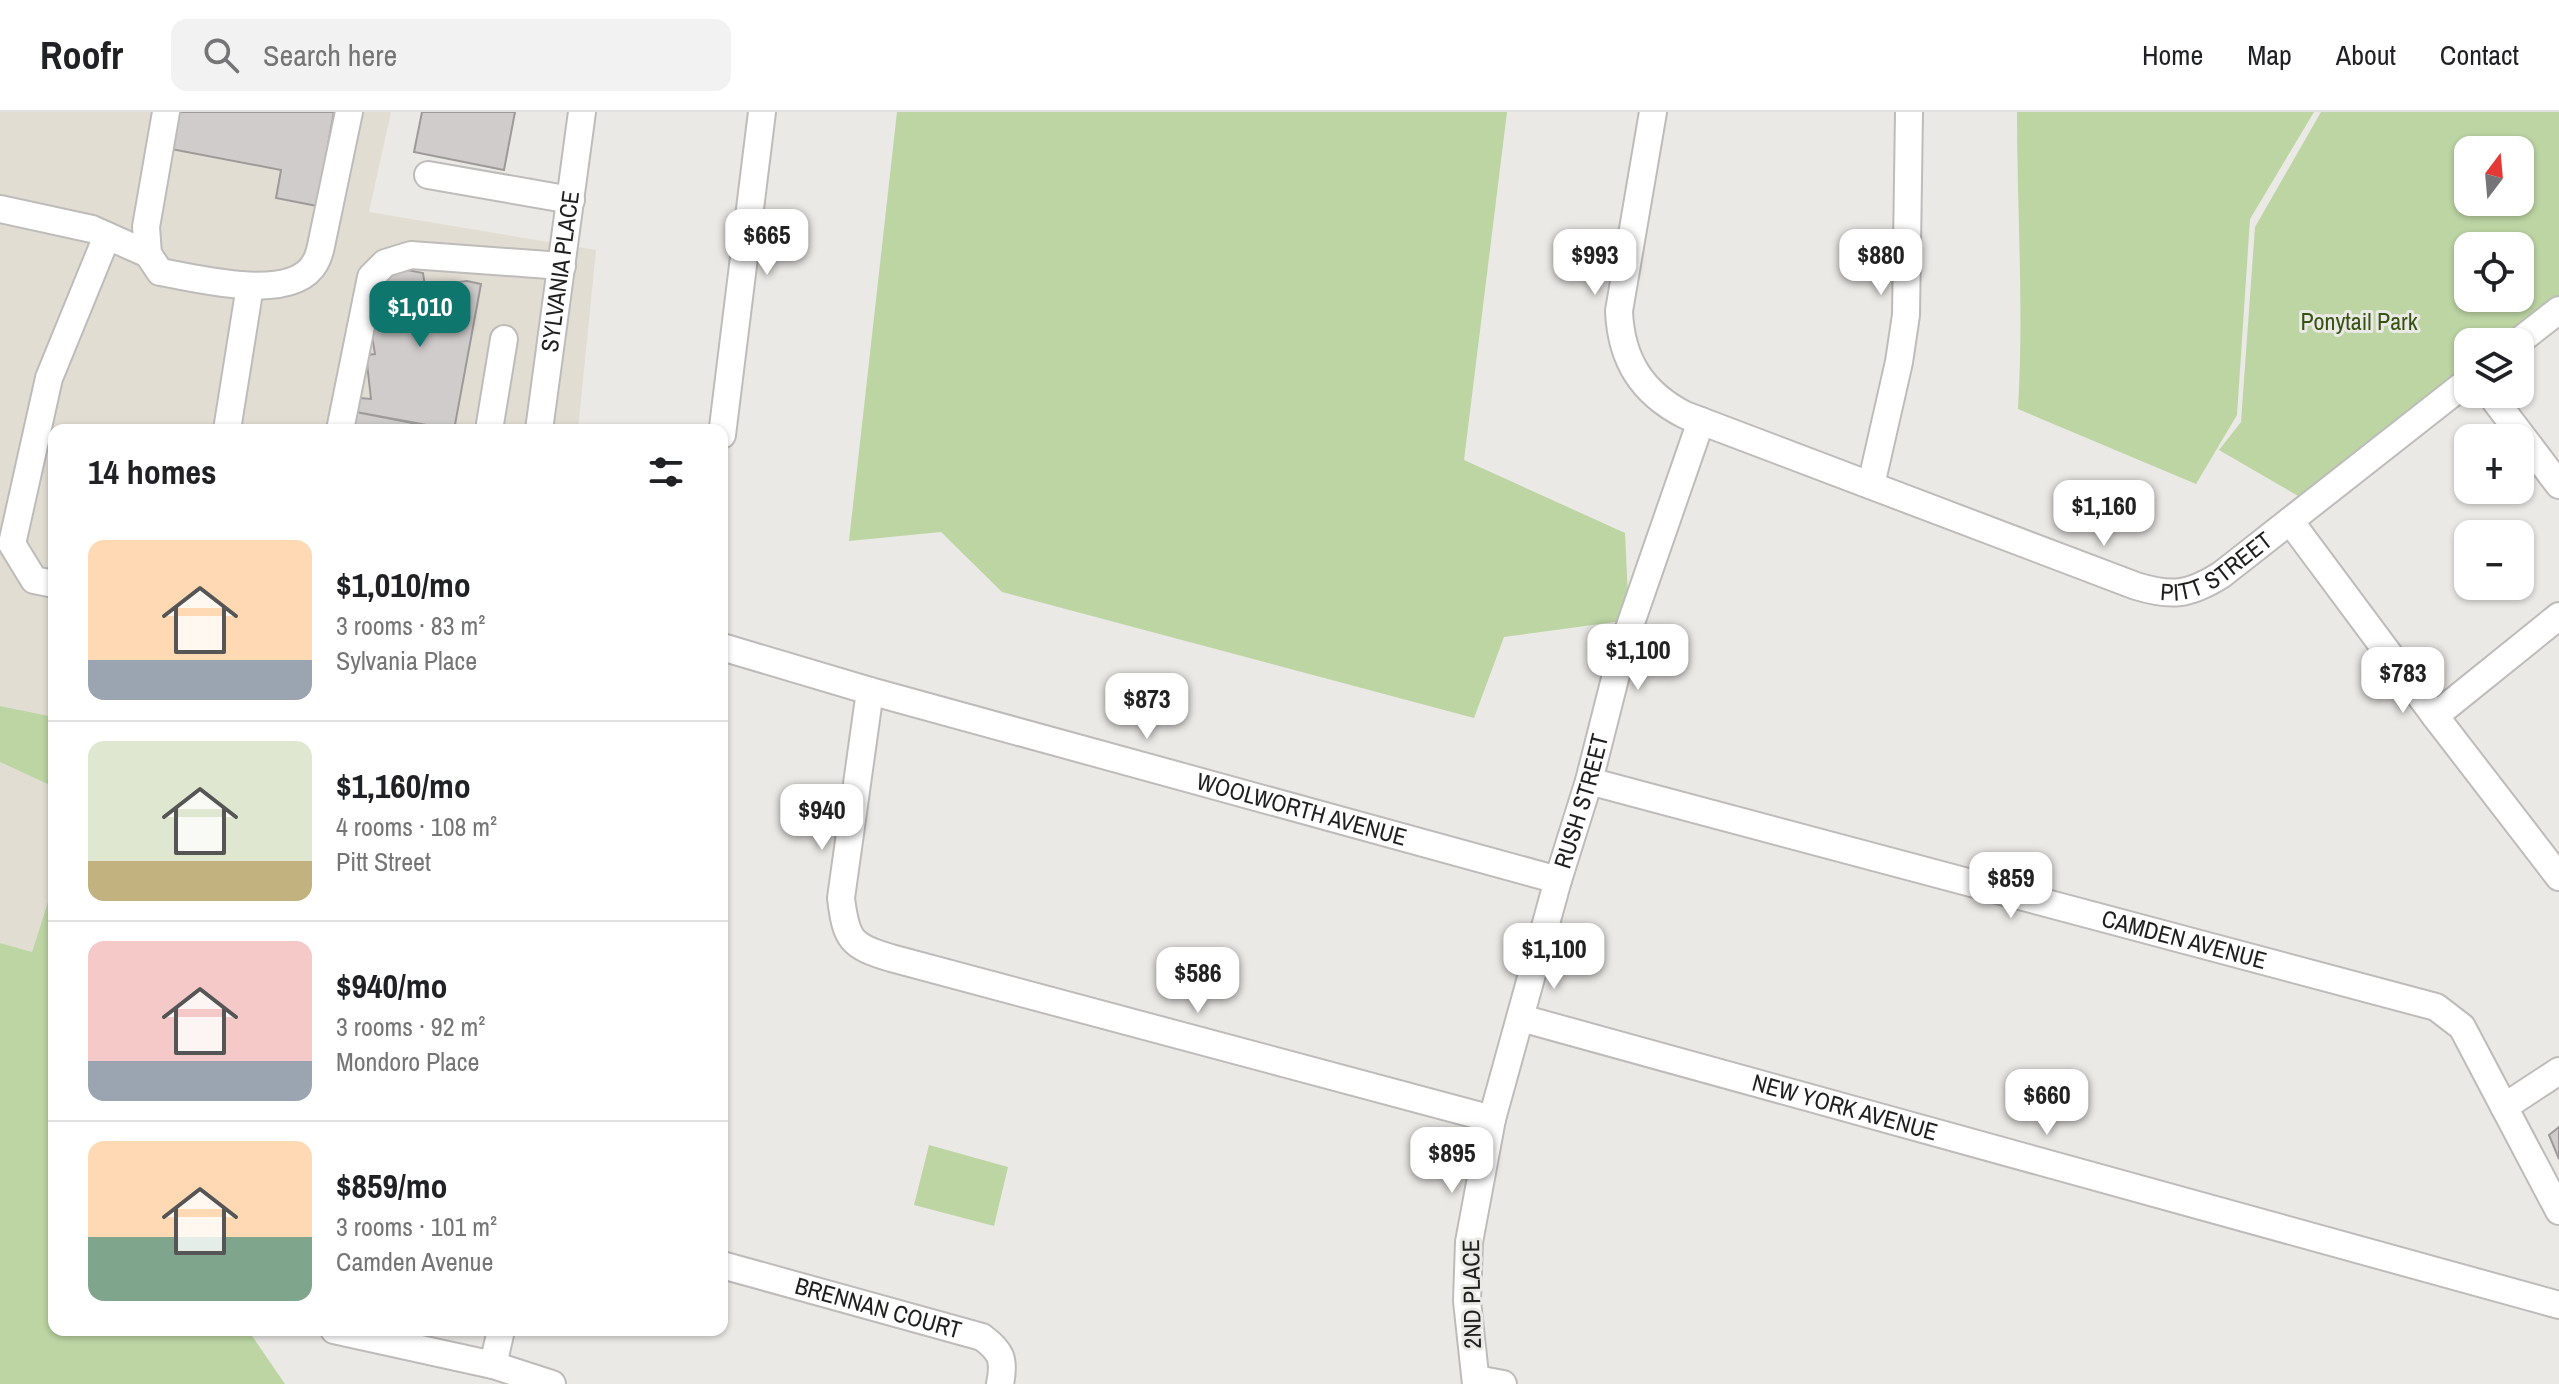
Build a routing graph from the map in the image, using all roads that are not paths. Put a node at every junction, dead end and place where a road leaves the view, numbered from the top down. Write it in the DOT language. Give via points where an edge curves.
graph roads {
  1 [pos="166,112"];
  2 [pos="349,112"];
  3 [pos="582,112"];
  4 [pos="762,112"];
  5 [pos="1653,112"];
  6 [pos="1909,112"];
  7 [pos="428,175"];
  8 [pos="571,200"];
  9 [pos="0,209"];
  10 [pos="107,236"];
  11 [pos="148,254"];
  12 [pos="562,266"];
  13 [pos="250,286"];
  14 [pos="2559,310"];
  15 [pos="2534,330"];
  16 [pos="504,339"];
  17 [pos="2454,392"];
  18 [pos="2501,408"];
  19 [pos="1701,421"];
  20 [pos="228,424"];
  21 [pos="341,424"];
  22 [pos="490,424"];
  23 [pos="540,424"];
  24 [pos="723,424"];
  25 [pos="1871,485"];
  26 [pos="2559,485"];
  27 [pos="2290,521"];
  28 [pos="48,583"];
  29 [pos="2559,616"];
  30 [pos="728,649"];
  31 [pos="870,691"];
  32 [pos="2435,716"];
  33 [pos="1589,781"];
  34 [pos="2559,877"];
  35 [pos="1558,880"];
  36 [pos="1521,1018"];
  37 [pos="2559,1071"];
  38 [pos="2504,1107"];
  39 [pos="1492,1119"];
  40 [pos="2559,1211"];
  41 [pos="728,1267"];
  42 [pos="2559,1305"];
  43 [pos="361,1336"];
  44 [pos="500,1336"];
  45 [pos="493,1365"];
  46 [pos="1476,1381"];
  47 [pos="552,1384"];
  48 [pos="1000,1384"];
  49 [pos="1503,1384"];
  1 -- 11 [label="street" via="146,227"];
  2 -- 13 [label="street" via="315,266 296,279"];
  3 -- 8 [label="street, SYLVANIA PLACE"];
  4 -- 24 [label="street"];
  5 -- 19 [label="street, PITT STREET" via="1620,299 1620,333 1635,374 1649,391"];
  6 -- 25 [label="street" via="1906,315"];
  7 -- 8 [label="street"];
  8 -- 12 [label="street, SYLVANIA PLACE"];
  9 -- 10 [label="street"];
  10 -- 11 [label="street"];
  10 -- 28 [label="street" via="49,378 12,544 34,580"];
  11 -- 13 [label="street" via="160,272"];
  12 -- 21 [label="street" via="411,255 385,263 371,277"];
  12 -- 23 [label="street, SYLVANIA PLACE"];
  13 -- 20 [label="street"];
  14 -- 15 [label="street"];
  16 -- 22 [label="street"];
  17 -- 27 [label="street, PITT STREET"];
  18 -- 26 [label="street"];
  19 -- 25 [label="street, PITT STREET"];
  19 -- 33 [label="street, RUSH STREET" via="1624,643"];
  25 -- 27 [label="street, PITT STREET" via="2161,594 2200,588"];
  27 -- 32 [label="street"];
  29 -- 32 [label="street"];
  30 -- 31 [label="street, WOOLWORTH AVENUE"];
  31 -- 35 [label="street, WOOLWORTH AVENUE"];
  31 -- 39 [label="street" via="841,898 854,943 891,958"];
  32 -- 34 [label="street"];
  33 -- 35 [label="street, RUSH STREET"];
  33 -- 38 [label="street, CAMDEN AVENUE" via="2436,1007 2462,1027"];
  35 -- 36 [label="street, RUSH STREET"];
  36 -- 39 [label="street, 2ND PLACE"];
  36 -- 42 [label="street, NEW YORK AVENUE"];
  37 -- 38 [label="street"];
  38 -- 40 [label="street"];
  39 -- 46 [label="street, 2ND PLACE" via="1469,1242 1468,1313"];
  41 -- 48 [label="street, BRENNAN COURT" via="982,1337 998,1349 1004,1368"];
  43 -- 45 [label="street"];
  44 -- 45 [label="street"];
  45 -- 47 [label="street"];
  46 -- 49 [label="street"];
}
